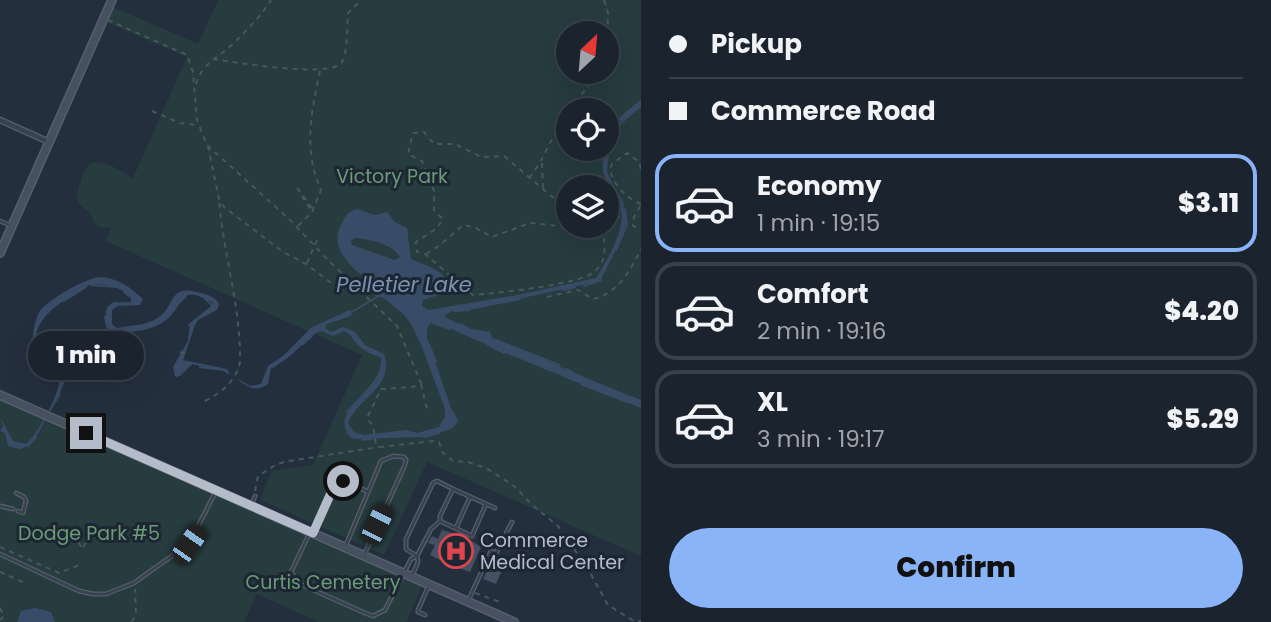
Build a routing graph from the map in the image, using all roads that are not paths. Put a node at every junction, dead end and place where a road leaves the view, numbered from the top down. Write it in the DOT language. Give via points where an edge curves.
graph roads {
  1 [pos="112,0"];
  2 [pos="0,120"];
  3 [pos="50,142"];
  4 [pos="0,220"];
  5 [pos="12,226"];
  6 [pos="0,253"];
  7 [pos="0,395"];
  8 [pos="453,489"];
  9 [pos="216,491"];
  10 [pos="368,492"];
  11 [pos="16,493"];
  12 [pos="254,496"];
  13 [pos="470,497"];
  14 [pos="486,504"];
  15 [pos="0,506"];
  16 [pos="250,506"];
  17 [pos="495,508"];
  18 [pos="13,509"];
  19 [pos="18,511"];
  20 [pos="440,521"];
  21 [pos="512,522"];
  22 [pos="456,528"];
  23 [pos="312,533"];
  24 [pos="345,548"];
  25 [pos="0,554"];
  26 [pos="364,556"];
  27 [pos="417,556"];
  28 [pos="403,573"];
  29 [pos="412,577"];
  30 [pos="429,585"];
  31 [pos="468,602"];
  32 [pos="425,615"];
  33 [pos="514,622"];
  1 -- 3 [label="main road"];
  2 -- 3 [label="street"];
  3 -- 5 [label="main road"];
  4 -- 5 [label="lane"];
  5 -- 6 [label="main road"];
  7 -- 9 [label="main road"];
  8 -- 13 [label="lane"];
  8 -- 20 [label="lane"];
  8 -- 27 [label="lane" via="433,482 405,543"];
  9 -- 16 [label="main road"];
  9 -- 25 [label="lane" via="189,544 134,584 106,594 58,581"];
  10 -- 23 [label="lane" via="339,481"];
  10 -- 24 [label="lane"];
  10 -- 26 [label="lane" via="381,461 404,457 405,466"];
  11 -- 19 [label="lane" via="26,501 23,513"];
  12 -- 16 [label="lane"];
  13 -- 14 [label="lane"];
  13 -- 22 [label="lane"];
  14 -- 17 [label="lane"];
  14 -- 22 [label="lane" via="472,536"];
  15 -- 18 [label="lane"];
  16 -- 23 [label="main road"];
  20 -- 22 [label="lane"];
  20 -- 27 [label="lane" via="432,526"];
  21 -- 31 [label="lane" via="496,553 491,551"];
  23 -- 24 [label="main road"];
  23 -- 28 [label="lane" via="294,564 293,577 365,613 373,616 385,610"];
  24 -- 26 [label="main road"];
  26 -- 28 [label="main road"];
  27 -- 28 [label="lane"];
  27 -- 29 [label="lane"];
  28 -- 29 [label="main road"];
  29 -- 30 [label="main road"];
  30 -- 31 [label="main road"];
  30 -- 32 [label="lane" via="418,610"];
  31 -- 33 [label="main road"];
}
